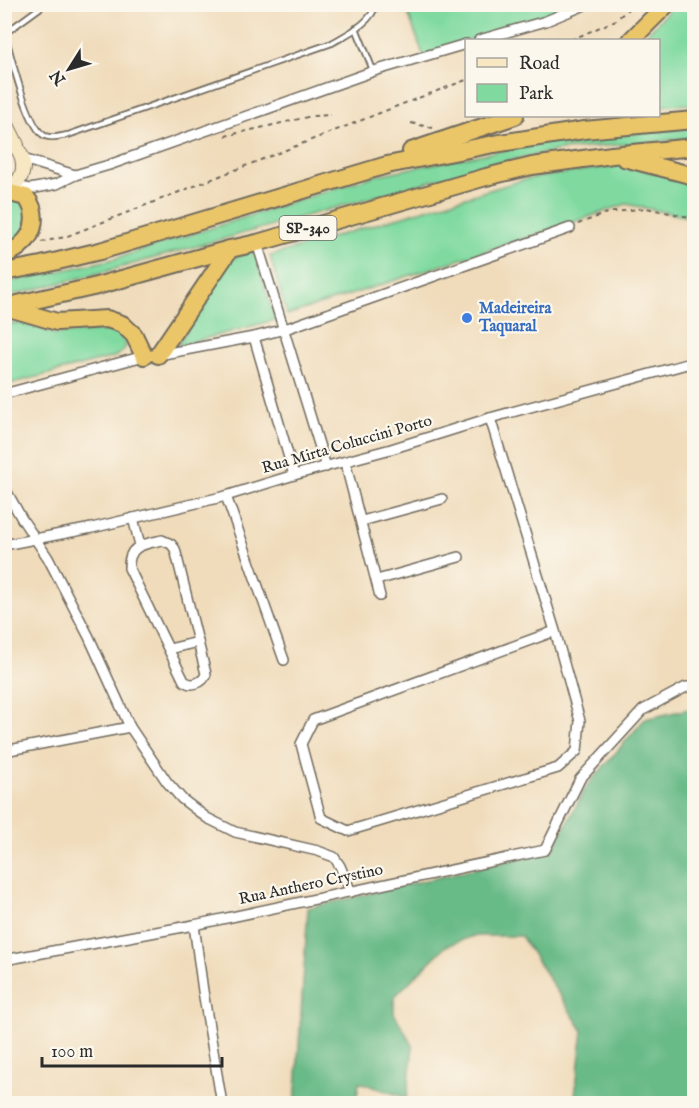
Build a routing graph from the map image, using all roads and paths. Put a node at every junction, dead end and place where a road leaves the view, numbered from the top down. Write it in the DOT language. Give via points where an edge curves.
graph roads {
  1 [pos="45,4"];
  2 [pos="376,4"];
  3 [pos="587,4"];
  4 [pos="634,4"];
  5 [pos="667,4"];
  6 [pos="356,28"];
  7 [pos="5,34"];
  8 [pos="483,39"];
  9 [pos="573,39"];
  10 [pos="632,39"];
  11 [pos="465,44"];
  12 [pos="374,71"];
  13 [pos="465,80"];
  14 [pos="4,108"];
  15 [pos="331,115"];
  16 [pos="512,117"];
  17 [pos="694,120"];
  18 [pos="6,129"];
  19 [pos="216,139"];
  20 [pos="694,147"];
  21 [pos="21,154"];
  22 [pos="612,155"];
  23 [pos="75,175"];
  24 [pos="694,176"];
  25 [pos="313,186"];
  26 [pos="9,190"];
  27 [pos="694,218"];
  28 [pos="570,228"];
  29 [pos="257,243"];
  30 [pos="20,247"];
  31 [pos="230,249"];
  32 [pos="4,255"];
  33 [pos="4,272"];
  34 [pos="5,307"];
  35 [pos="285,329"];
  36 [pos="254,338"];
  37 [pos="151,356"];
  38 [pos="694,362"];
  39 [pos="4,394"];
  40 [pos="490,418"];
  41 [pos="345,462"];
  42 [pos="326,467"];
  43 [pos="294,475"];
  44 [pos="4,487"];
  45 [pos="226,496"];
  46 [pos="442,500"];
  47 [pos="133,518"];
  48 [pos="362,521"];
  49 [pos="35,539"];
  50 [pos="4,545"];
  51 [pos="140,545"];
  52 [pos="459,557"];
  53 [pos="377,580"];
  54 [pos="380,596"];
  55 [pos="555,631"];
  56 [pos="198,642"];
  57 [pos="169,649"];
  58 [pos="284,660"];
  59 [pos="694,687"];
  60 [pos="129,727"];
  61 [pos="4,751"];
  62 [pos="351,892"];
  63 [pos="194,925"];
  64 [pos="4,960"];
  65 [pos="222,1104"];
  1 -- 7 [label="lane"];
  2 -- 6 [label="lane"];
  3 -- 8 [label="street" via="546,21"];
  4 -- 9 [label="path" via="616,20"];
  5 -- 10 [label="highway"];
  6 -- 7 [label="lane" via="332,43 56,137 45,136 37,129 18,83"];
  6 -- 12 [label="lane"];
  11 -- 12 [label="street"];
  12 -- 23 [label="street"];
  13 -- 30 [label="path" via="65,237"];
  14 -- 18 [label="lane"];
  15 -- 19 [label="path"];
  16 -- 25 [label="highway"];
  17 -- 25 [label="highway, SP-340" via="584,130 494,144 387,165"];
  18 -- 21 [label="street"];
  20 -- 22 [label="highway, SP-340"];
  21 -- 23 [label="street"];
  21 -- 26 [label="street" via="24,169"];
  22 -- 24 [label="highway"];
  22 -- 29 [label="highway, SP-340" via="486,177"];
  23 -- 26 [label="street" via="49,186"];
  25 -- 33 [label="highway, SP-340" via="100,251"];
  26 -- 30 [label="highway" via="26,198 34,212 33,226"];
  27 -- 28 [label="path" via="646,208 607,213"];
  28 -- 35 [label="street"];
  29 -- 31 [label="highway, SP-340"];
  29 -- 35 [label="street"];
  30 -- 32 [label="highway"];
  31 -- 34 [label="highway, SP-340"];
  31 -- 37 [label="highway"];
  34 -- 37 [label="highway" via="57,322 107,319 122,324"];
  35 -- 36 [label="street"];
  35 -- 42 [label="street"];
  36 -- 37 [label="street"];
  36 -- 43 [label="street"];
  37 -- 39 [label="street"];
  38 -- 40 [label="street, Rua Mirta Coluccini Porto"];
  40 -- 41 [label="street, Rua Mirta Coluccini Porto"];
  40 -- 55 [label="street"];
  41 -- 42 [label="street, Rua Mirta Coluccini Porto"];
  41 -- 48 [label="street"];
  42 -- 43 [label="street, Rua Mirta Coluccini Porto"];
  43 -- 45 [label="street, Rua Mirta Coluccini Porto"];
  44 -- 49 [label="street"];
  45 -- 47 [label="street, Rua Mirta Coluccini Porto"];
  45 -- 58 [label="street"];
  46 -- 48 [label="street"];
  47 -- 49 [label="street, Rua Mirta Coluccini Porto"];
  47 -- 51 [label="street"];
  48 -- 53 [label="street"];
  49 -- 50 [label="street, Rua Mirta Coluccini Porto"];
  49 -- 60 [label="street" via="89,637"];
  51 -- 56 [label="street" via="162,540 175,549"];
  51 -- 57 [label="street" via="128,561 129,568"];
  52 -- 53 [label="street"];
  53 -- 54 [label="street"];
  55 -- 55 [label="street" via="313,720 301,744 321,818 348,831 558,768 577,751 580,721"];
  56 -- 57 [label="street"];
  56 -- 57 [label="street" via="206,674 200,682 184,681"];
  59 -- 62 [label="street, Rua Anthero Crystino" via="686,687 643,710 580,778 545,850"];
  60 -- 61 [label="street"];
  60 -- 62 [label="street" via="166,782 207,818 235,832 327,853 340,866"];
  62 -- 63 [label="street, Rua Anthero Crystino"];
  63 -- 64 [label="street, Rua Anthero Crystino"];
  63 -- 65 [label="street"];
}
